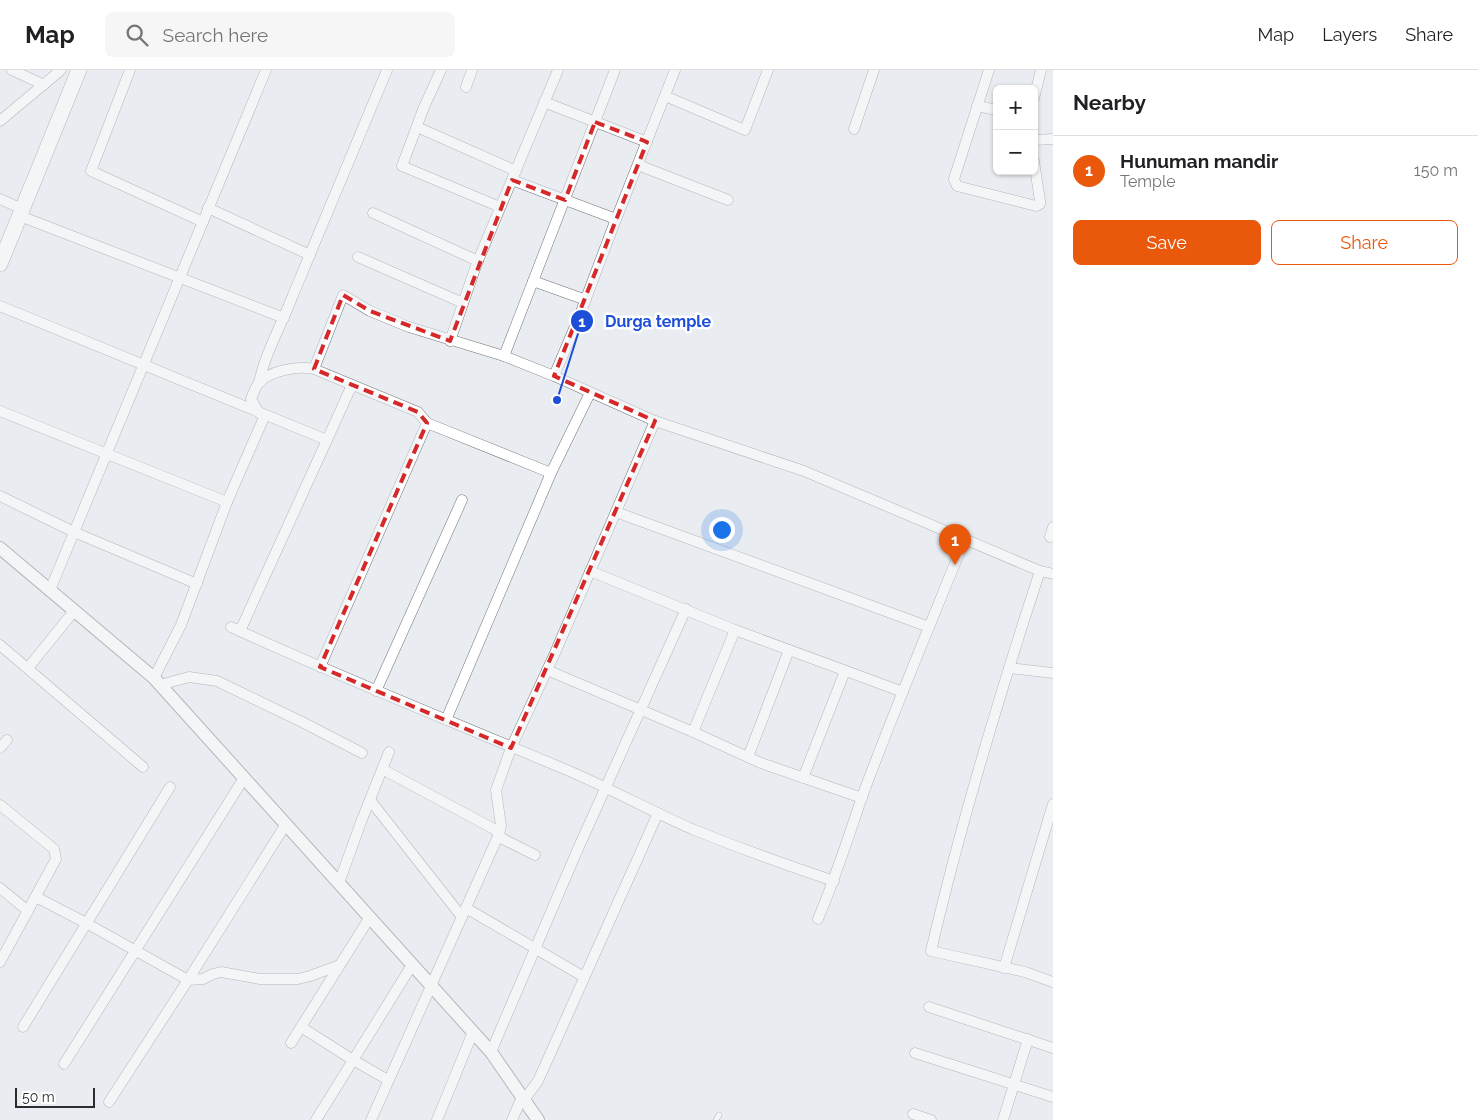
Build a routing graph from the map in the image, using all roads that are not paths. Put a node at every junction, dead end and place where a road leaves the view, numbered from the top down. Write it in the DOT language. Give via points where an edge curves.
graph roads {
  1 [pos="12,70"];
  2 [pos="61,70"];
  3 [pos="79,70"];
  4 [pos="130,70"];
  5 [pos="266,70"];
  6 [pos="387,70"];
  7 [pos="440,70"];
  8 [pos="472,70"];
  9 [pos="558,70"];
  10 [pos="615,70"];
  11 [pos="675,70"];
  12 [pos="768,70"];
  13 [pos="874,70"];
  14 [pos="989,70"];
  15 [pos="1041,70"];
  16 [pos="44,85"];
  17 [pos="1037,85"];
  18 [pos="466,87"];
  19 [pos="665,96"];
  20 [pos="544,102"];
  21 [pos="978,106"];
  22 [pos="993,109"];
  23 [pos="0,121"];
  24 [pos="595,122"];
  25 [pos="417,127"];
  26 [pos="854,129"];
  27 [pos="1053,139"];
  28 [pos="1038,140"];
  29 [pos="647,142"];
  30 [pos="638,165"];
  31 [pos="514,175"];
  32 [pos="1036,175"];
  33 [pos="0,199"];
  34 [pos="565,200"];
  35 [pos="728,200"];
  36 [pos="500,207"];
  37 [pos="208,208"];
  38 [pos="21,212"];
  39 [pos="372,213"];
  40 [pos="616,219"];
  41 [pos="203,222"];
  42 [pos="310,255"];
  43 [pos="358,257"];
  44 [pos="478,261"];
  45 [pos="0,264"];
  46 [pos="180,278"];
  47 [pos="533,281"];
  48 [pos="586,300"];
  49 [pos="463,303"];
  50 [pos="0,306"];
  51 [pos="284,318"];
  52 [pos="450,340"];
  53 [pos="504,356"];
  54 [pos="144,364"];
  55 [pos="314,369"];
  56 [pos="554,376"];
  57 [pos="258,383"];
  58 [pos="352,385"];
  59 [pos="590,393"];
  60 [pos="0,411"];
  61 [pos="262,414"];
  62 [pos="655,421"];
  63 [pos="427,423"];
  64 [pos="327,440"];
  65 [pos="108,453"];
  66 [pos="551,473"];
  67 [pos="0,496"];
  68 [pos="462,500"];
  69 [pos="227,502"];
  70 [pos="616,512"];
  71 [pos="74,532"];
  72 [pos="965,539"];
  73 [pos="0,548"];
  74 [pos="590,571"];
  75 [pos="1040,571"];
  76 [pos="1053,574"];
  77 [pos="197,584"];
  78 [pos="50,590"];
  79 [pos="686,609"];
  80 [pos="74,611"];
  81 [pos="929,627"];
  82 [pos="735,630"];
  83 [pos="0,645"];
  84 [pos="789,650"];
  85 [pos="320,667"];
  86 [pos="28,668"];
  87 [pos="1009,668"];
  88 [pos="547,670"];
  89 [pos="845,671"];
  90 [pos="1053,673"];
  91 [pos="157,682"];
  92 [pos="376,691"];
  93 [pos="902,692"];
  94 [pos="640,709"];
  95 [pos="446,720"];
  96 [pos="693,732"];
  97 [pos="512,748"];
  98 [pos="389,752"];
  99 [pos="362,753"];
  100 [pos="748,757"];
  101 [pos="143,767"];
  102 [pos="382,769"];
  103 [pos="244,778"];
  104 [pos="803,778"];
  105 [pos="170,787"];
  106 [pos="605,788"];
  107 [pos="862,798"];
  108 [pos="370,800"];
  109 [pos="1053,804"];
  110 [pos="0,805"];
  111 [pos="658,813"];
  112 [pos="286,824"];
  113 [pos="499,834"];
  114 [pos="535,855"];
  115 [pos="834,881"];
  116 [pos="339,883"];
  117 [pos="0,888"];
  118 [pos="36,897"];
  119 [pos="28,911"];
  120 [pos="464,913"];
  121 [pos="370,917"];
  122 [pos="818,919"];
  123 [pos="86,923"];
  124 [pos="536,947"];
  125 [pos="136,951"];
  126 [pos="0,962"];
  127 [pos="340,965"];
  128 [pos="412,965"];
  129 [pos="1004,968"];
  130 [pos="584,977"];
  131 [pos="188,980"];
  132 [pos="1053,982"];
  133 [pos="430,985"];
  134 [pos="929,1007"];
  135 [pos="23,1027"];
  136 [pos="301,1027"];
  137 [pos="473,1032"];
  138 [pos="1028,1039"];
  139 [pos="291,1043"];
  140 [pos="1053,1048"];
  141 [pos="491,1052"];
  142 [pos="915,1053"];
  143 [pos="353,1060"];
  144 [pos="64,1064"];
  145 [pos="388,1080"];
  146 [pos="1014,1084"];
  147 [pos="1053,1097"];
  148 [pos="523,1098"];
  149 [pos="109,1102"];
  150 [pos="913,1114"];
  151 [pos="316,1120"];
  152 [pos="371,1120"];
  153 [pos="437,1120"];
  154 [pos="512,1120"];
  155 [pos="538,1120"];
  156 [pos="930,1120"];
  157 [pos="1003,1120"];
  1 -- 16 [label="street"];
  2 -- 16 [label="street"];
  3 -- 38 [label="main road"];
  4 -- 41 [label="street" via="91,171"];
  5 -- 37 [label="street"];
  6 -- 42 [label="street"];
  7 -- 25 [label="street"];
  8 -- 18 [label="street"];
  9 -- 20 [label="street"];
  10 -- 24 [label="street"];
  11 -- 19 [label="street"];
  12 -- 19 [label="street" via="745,130"];
  13 -- 26 [label="street"];
  14 -- 21 [label="street"];
  15 -- 17 [label="street"];
  16 -- 23 [label="street"];
  19 -- 29 [label="street"];
  20 -- 24 [label="street"];
  20 -- 31 [label="street"];
  21 -- 22 [label="street"];
  21 -- 32 [label="street" via="954,179 957,186 1036,206 1040,204"];
  24 -- 29 [label="street"];
  24 -- 34 [label="street"];
  25 -- 31 [label="street"];
  25 -- 36 [label="street" via="402,166"];
  27 -- 28 [label="street"];
  29 -- 30 [label="street"];
  30 -- 35 [label="street"];
  30 -- 40 [label="street"];
  31 -- 34 [label="street"];
  31 -- 36 [label="street"];
  33 -- 38 [label="street"];
  34 -- 40 [label="street"];
  34 -- 47 [label="street"];
  36 -- 44 [label="street"];
  37 -- 41 [label="street"];
  37 -- 42 [label="street"];
  38 -- 45 [label="main road"];
  38 -- 46 [label="street"];
  39 -- 44 [label="street"];
  40 -- 48 [label="street"];
  41 -- 46 [label="street"];
  42 -- 51 [label="street"];
  43 -- 49 [label="street"];
  44 -- 49 [label="street"];
  46 -- 51 [label="street"];
  46 -- 54 [label="street"];
  47 -- 48 [label="street"];
  47 -- 53 [label="street"];
  48 -- 56 [label="street"];
  49 -- 52 [label="street"];
  50 -- 54 [label="street"];
  51 -- 57 [label="street"];
  52 -- 53 [label="street"];
  52 -- 55 [label="street" via="408,327 343,295"];
  53 -- 56 [label="street"];
  54 -- 61 [label="street"];
  54 -- 65 [label="street"];
  55 -- 57 [label="street" via="280,370"];
  55 -- 58 [label="street"];
  56 -- 59 [label="street"];
  57 -- 61 [label="street" via="251,399"];
  58 -- 63 [label="street" via="418,412"];
  58 -- 64 [label="street"];
  59 -- 62 [label="street"];
  59 -- 66 [label="street"];
  60 -- 65 [label="street"];
  61 -- 64 [label="street"];
  61 -- 69 [label="street"];
  62 -- 70 [label="street"];
  62 -- 72 [label="street" via="804,471"];
  63 -- 66 [label="street"];
  63 -- 85 [label="street"];
  64 -- 85 [label="street" via="235,629"];
  65 -- 69 [label="street"];
  65 -- 71 [label="street"];
  66 -- 95 [label="street"];
  67 -- 71 [label="street"];
  68 -- 92 [label="street"];
  69 -- 77 [label="street"];
  70 -- 74 [label="street"];
  70 -- 81 [label="street"];
  71 -- 77 [label="street"];
  71 -- 78 [label="street"];
  72 -- 75 [label="street"];
  72 -- 81 [label="street"];
  73 -- 78 [label="street"];
  74 -- 79 [label="street"];
  74 -- 88 [label="street"];
  75 -- 76 [label="street"];
  75 -- 87 [label="street"];
  77 -- 91 [label="street"];
  78 -- 80 [label="street"];
  79 -- 82 [label="street"];
  79 -- 94 [label="street"];
  80 -- 86 [label="street"];
  80 -- 91 [label="street"];
  81 -- 93 [label="street"];
  82 -- 84 [label="street"];
  82 -- 96 [label="street"];
  83 -- 86 [label="street"];
  84 -- 89 [label="street"];
  84 -- 100 [label="street"];
  85 -- 92 [label="street"];
  86 -- 101 [label="street"];
  87 -- 90 [label="street"];
  87 -- 129 [label="street" via="970,796 931,951"];
  88 -- 94 [label="street"];
  88 -- 97 [label="street"];
  89 -- 93 [label="street"];
  89 -- 104 [label="street"];
  91 -- 99 [label="street" via="189,677 217,681"];
  91 -- 103 [label="street"];
  92 -- 95 [label="street"];
  93 -- 107 [label="street"];
  94 -- 96 [label="street"];
  94 -- 106 [label="street"];
  95 -- 97 [label="street"];
  96 -- 100 [label="street"];
  97 -- 106 [label="street"];
  97 -- 113 [label="street" via="496,790 501,826"];
  98 -- 102 [label="street"];
  100 -- 104 [label="street"];
  102 -- 108 [label="street"];
  102 -- 113 [label="street"];
  103 -- 112 [label="street"];
  103 -- 125 [label="street"];
  104 -- 107 [label="street"];
  105 -- 123 [label="street"];
  106 -- 111 [label="street"];
  106 -- 124 [label="street"];
  107 -- 115 [label="street"];
  108 -- 116 [label="street"];
  108 -- 120 [label="street"];
  109 -- 129 [label="street"];
  110 -- 118 [label="street" via="54,849 56,859"];
  111 -- 115 [label="street" via="718,839"];
  111 -- 130 [label="street"];
  112 -- 116 [label="street"];
  112 -- 131 [label="street"];
  113 -- 114 [label="street" via="502,839"];
  113 -- 120 [label="street"];
  115 -- 122 [label="street"];
  116 -- 121 [label="street"];
  117 -- 119 [label="street"];
  118 -- 119 [label="street"];
  118 -- 123 [label="street"];
  119 -- 126 [label="street"];
  120 -- 124 [label="street"];
  120 -- 133 [label="street"];
  121 -- 127 [label="street"];
  121 -- 128 [label="street"];
  123 -- 125 [label="street"];
  123 -- 135 [label="street"];
  124 -- 130 [label="street"];
  124 -- 141 [label="street"];
  125 -- 131 [label="street"];
  125 -- 144 [label="street"];
  127 -- 131 [label="street" via="298,978 260,980 221,972 203,979"];
  127 -- 136 [label="street"];
  128 -- 133 [label="street"];
  128 -- 143 [label="street"];
  129 -- 132 [label="street"];
  130 -- 148 [label="street" via="538,1081"];
  131 -- 149 [label="street"];
  133 -- 137 [label="street"];
  133 -- 145 [label="street"];
  134 -- 138 [label="street"];
  136 -- 139 [label="street"];
  136 -- 143 [label="street"];
  137 -- 141 [label="street"];
  137 -- 153 [label="street"];
  138 -- 140 [label="street"];
  138 -- 146 [label="street"];
  141 -- 148 [label="street"];
  142 -- 146 [label="street"];
  143 -- 145 [label="street"];
  143 -- 151 [label="street"];
  145 -- 152 [label="street"];
  146 -- 147 [label="street"];
  146 -- 157 [label="street"];
  148 -- 154 [label="street"];
  148 -- 155 [label="street"];
  150 -- 156 [label="street"];
}
